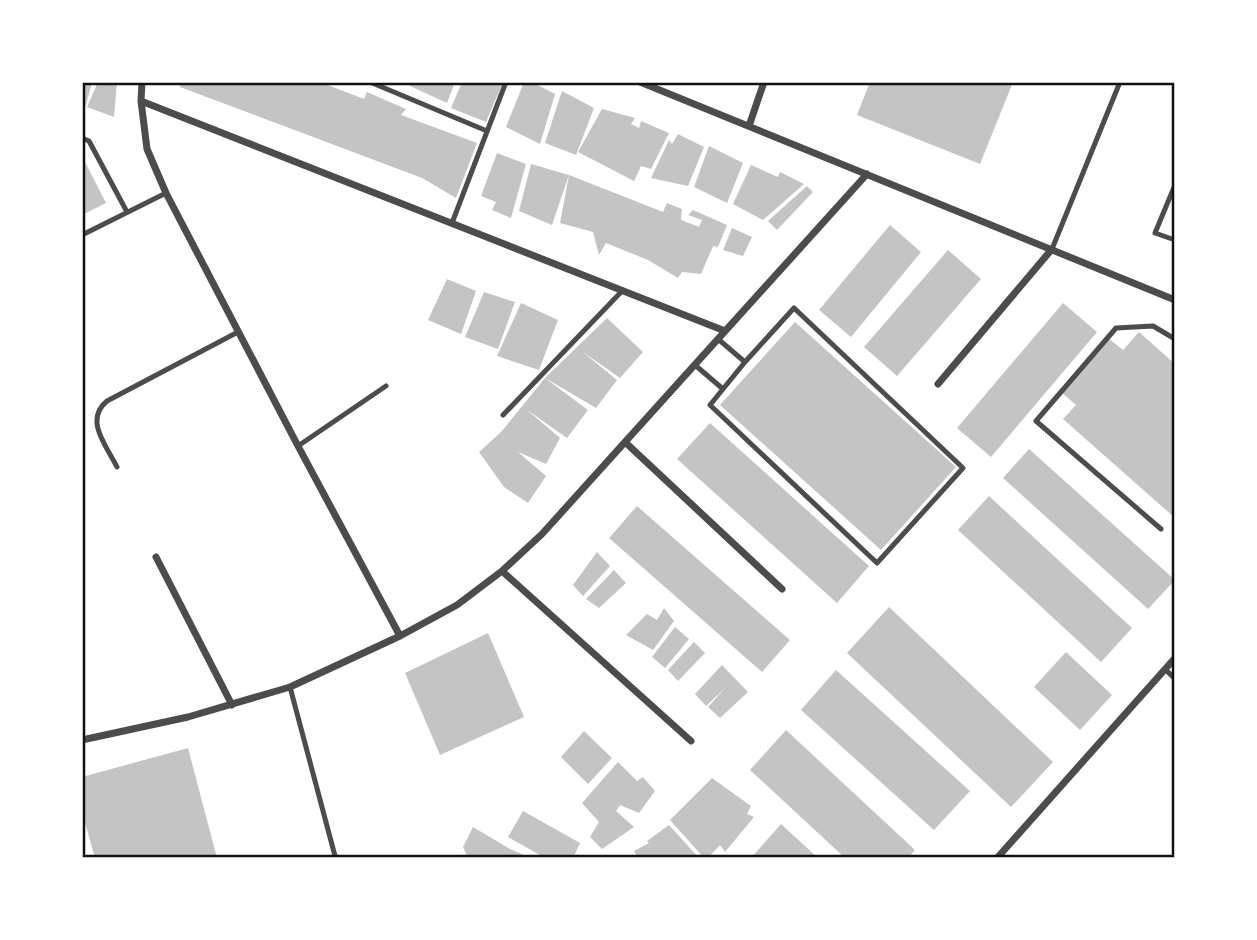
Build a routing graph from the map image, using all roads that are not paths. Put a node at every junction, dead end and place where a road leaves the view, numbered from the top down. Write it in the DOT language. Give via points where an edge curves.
graph roads {
  1 [pos="142,82"];
  2 [pos="370,82"];
  3 [pos="506,82"];
  4 [pos="640,82"];
  5 [pos="764,82"];
  6 [pos="1120,82"];
  7 [pos="141,101"];
  8 [pos="749,126"];
  9 [pos="487,131"];
  10 [pos="82,138"];
  11 [pos="866,174"];
  12 [pos="1175,184"];
  13 [pos="166,193"];
  14 [pos="127,212"];
  15 [pos="452,223"];
  16 [pos="82,235"];
  17 [pos="1175,240"];
  18 [pos="1052,249"];
  19 [pos="623,290"];
  20 [pos="1175,300"];
  21 [pos="725,331"];
  22 [pos="238,332"];
  23 [pos="718,339"];
  24 [pos="1175,339"];
  25 [pos="745,362"];
  26 [pos="695,365"];
  27 [pos="938,384"];
  28 [pos="386,386"];
  29 [pos="723,389"];
  30 [pos="503,415"];
  31 [pos="625,442"];
  32 [pos="298,446"];
  33 [pos="117,467"];
  34 [pos="1161,528"];
  35 [pos="156,557"];
  36 [pos="502,571"];
  37 [pos="782,589"];
  38 [pos="400,636"];
  39 [pos="1175,658"];
  40 [pos="1165,669"];
  41 [pos="1175,679"];
  42 [pos="290,687"];
  43 [pos="232,705"];
  44 [pos="82,740"];
  45 [pos="691,741"];
  46 [pos="335,856"];
  47 [pos="996,858"];
  1 -- 7 [label="street"];
  2 -- 9 [label="lane"];
  3 -- 9 [label="lane"];
  4 -- 8 [label="street"];
  5 -- 8 [label="street"];
  6 -- 18 [label="lane"];
  7 -- 13 [label="street" via="148,149"];
  7 -- 15 [label="street"];
  8 -- 11 [label="street"];
  9 -- 15 [label="lane"];
  10 -- 14 [label="lane" via="89,141"];
  11 -- 18 [label="street"];
  11 -- 21 [label="street"];
  12 -- 17 [label="lane" via="1155,233"];
  13 -- 14 [label="lane"];
  13 -- 22 [label="street"];
  14 -- 16 [label="lane"];
  15 -- 19 [label="street"];
  18 -- 20 [label="street"];
  18 -- 27 [label="street"];
  19 -- 21 [label="street"];
  19 -- 30 [label="lane"];
  21 -- 23 [label="street"];
  22 -- 32 [label="street"];
  22 -- 33 [label="lane" via="101,405 97,426"];
  23 -- 25 [label="lane"];
  23 -- 26 [label="street"];
  24 -- 34 [label="lane" via="1153,326 1116,328 1036,421"];
  25 -- 29 [label="lane"];
  25 -- 29 [label="lane" via="794,308 964,468 877,563 710,405"];
  26 -- 29 [label="lane"];
  26 -- 31 [label="street"];
  28 -- 32 [label="lane"];
  31 -- 36 [label="street"];
  31 -- 37 [label="street"];
  32 -- 38 [label="street"];
  35 -- 43 [label="street"];
  36 -- 38 [label="street" via="457,604"];
  36 -- 45 [label="street"];
  38 -- 42 [label="street"];
  39 -- 40 [label="street"];
  40 -- 41 [label="lane"];
  40 -- 47 [label="street"];
  42 -- 43 [label="street"];
  42 -- 46 [label="lane"];
  43 -- 44 [label="street"];
}
